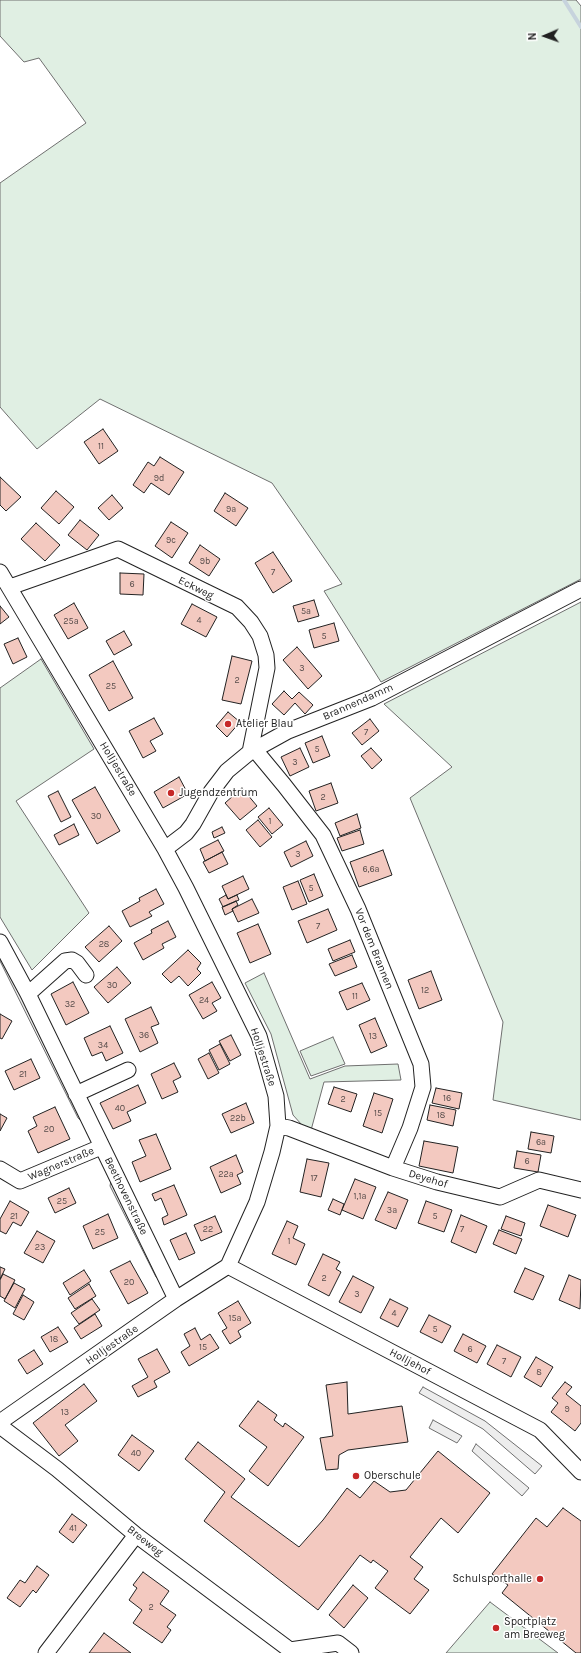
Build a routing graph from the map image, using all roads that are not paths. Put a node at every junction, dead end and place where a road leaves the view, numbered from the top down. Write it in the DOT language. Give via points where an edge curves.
graph roads {
  1 [pos="4,581"];
  2 [pos="581,589"];
  3 [pos="252,751"];
  4 [pos="165,849"];
  5 [pos="0,942"];
  6 [pos="86,975"];
  7 [pos="28,994"];
  8 [pos="128,1070"];
  9 [pos="76,1094"];
  10 [pos="278,1126"];
  11 [pos="101,1147"];
  12 [pos="393,1168"];
  13 [pos="0,1169"];
  14 [pos="581,1190"];
  15 [pos="228,1266"];
  16 [pos="176,1299"];
  17 [pos="0,1422"];
  18 [pos="0,1426"];
  19 [pos="581,1472"];
  20 [pos="136,1535"];
  21 [pos="292,1652"];
  22 [pos="46,1653"];
  23 [pos="351,1653"];
  1 -- 3 [label="street, Eckweg" via="118,549 237,607 260,636 266,655 267,668"];
  1 -- 4 [label="street, Holljestraße"];
  2 -- 3 [label="street, Brannendamm" via="372,698 288,731"];
  3 -- 4 [label="street, Brannendamm" via="226,771 194,824"];
  3 -- 12 [label="street, Vor dem Brannen" via="284,785 323,834 358,909 421,1064 422,1087 410,1128"];
  4 -- 10 [label="street, Holljestraße" via="258,1036 276,1096"];
  5 -- 7 [label="street, Beethovenstraße"];
  6 -- 7 [label="street" via="77,963 72,960 65,961"];
  7 -- 9 [label="street, Beethovenstraße"];
  8 -- 9 [label="street"];
  9 -- 11 [label="street, Beethovenstraße"];
  10 -- 12 [label="street, Deyehof"];
  10 -- 15 [label="street, Holljestraße" via="256,1202"];
  11 -- 13 [label="street, Wagnerstraße" via="20,1181"];
  11 -- 16 [label="street, Beethovenstraße"];
  12 -- 14 [label="street, Deyehof" via="437,1182 500,1197 539,1180"];
  15 -- 16 [label="street, Holljestraße"];
  15 -- 19 [label="street, Holljehof" via="540,1430"];
  16 -- 17 [label="street, Holljestraße"];
  18 -- 20 [label="street, Breeweg" via="57,1469"];
  20 -- 21 [label="street, Breeweg"];
  20 -- 22 [label="street"];
  21 -- 23 [label="street" via="338,1643"];
}
